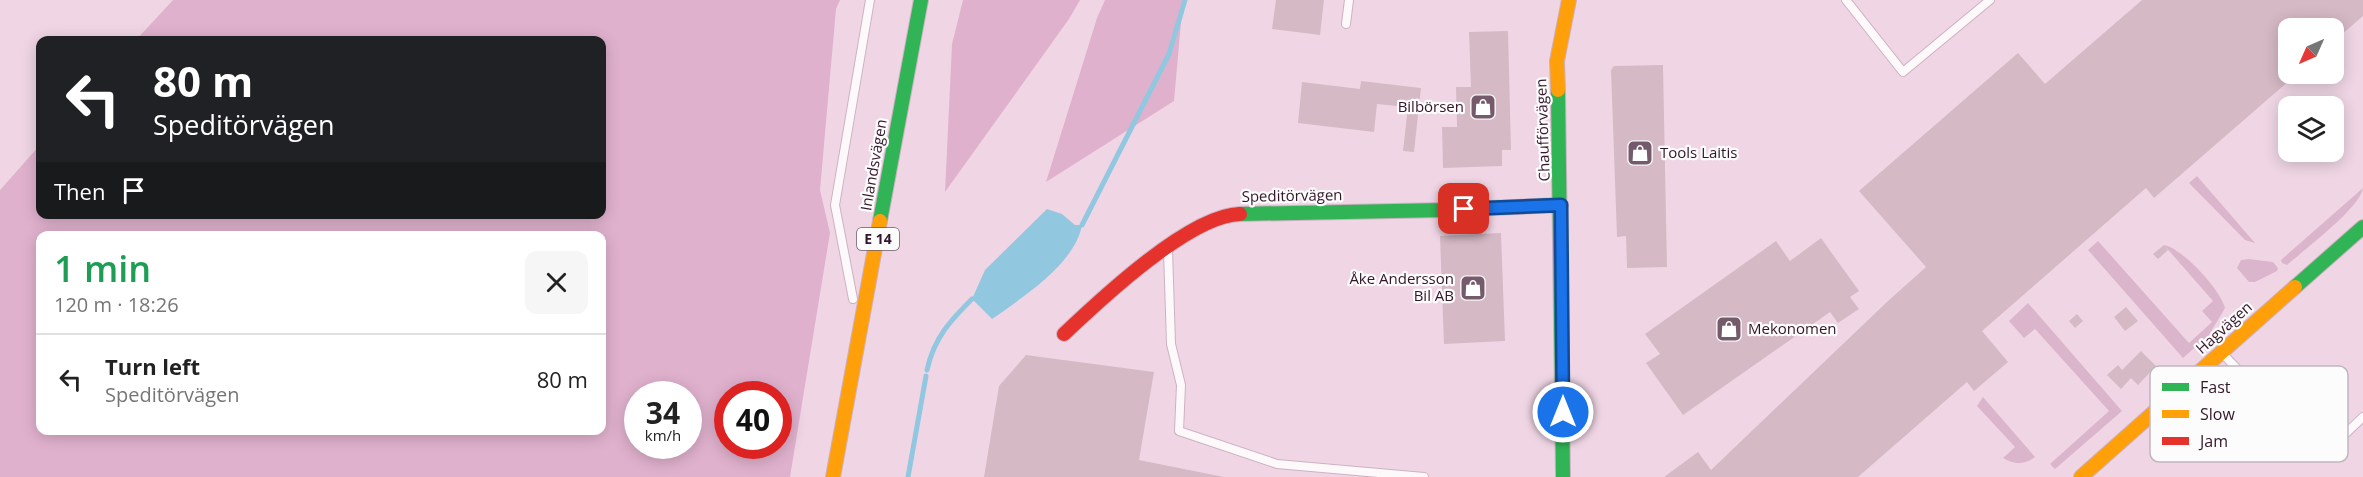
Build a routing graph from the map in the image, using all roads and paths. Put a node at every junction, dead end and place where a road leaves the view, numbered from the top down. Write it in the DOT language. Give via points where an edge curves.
graph roads {
  1 [pos="870,0"];
  2 [pos="921,0"];
  3 [pos="1349,0"];
  4 [pos="1569,0"];
  5 [pos="1846,0"];
  6 [pos="1990,0"];
  7 [pos="1346,24"];
  8 [pos="1561,205"];
  9 [pos="868,209"];
  10 [pos="2363,227"];
  11 [pos="1168,245"];
  12 [pos="853,299"];
  13 [pos="1064,334"];
  14 [pos="2221,352"];
  15 [pos="2205,366"];
  16 [pos="2234,366"];
  17 [pos="2150,415"];
  18 [pos="2363,417"];
  19 [pos="2348,432"];
  20 [pos="825,444"];
  21 [pos="833,477"];
  22 [pos="1424,477"];
  23 [pos="1563,477"];
  24 [pos="2081,477"];
  1 -- 12 [label="lane" via="835,205"];
  2 -- 21 [label="main road, Inlandsvägen / E 14"];
  3 -- 7 [label="lane"];
  4 -- 8 [label="main road, Chaufförvägen" via="1557,61"];
  5 -- 6 [label="lane" via="1903,72"];
  8 -- 11 [label="main road, Speditörvägen" via="1229,214"];
  8 -- 23 [label="main road, Chaufförvägen"];
  9 -- 12 [label="main road, Inlandsvägen / E 14"];
  10 -- 14 [label="main road, Hagvägen"];
  11 -- 13 [label="main road, Speditörvägen"];
  11 -- 22 [label="lane" via="1171,344 1181,385 1179,431 1277,464"];
  12 -- 20 [label="main road, Inlandsvägen / E 14"];
  14 -- 15 [label="main road, Hagvägen"];
  14 -- 16 [label="lane"];
  17 -- 24 [label="main road, Hagvägen"];
  18 -- 19 [label="lane"];
}
